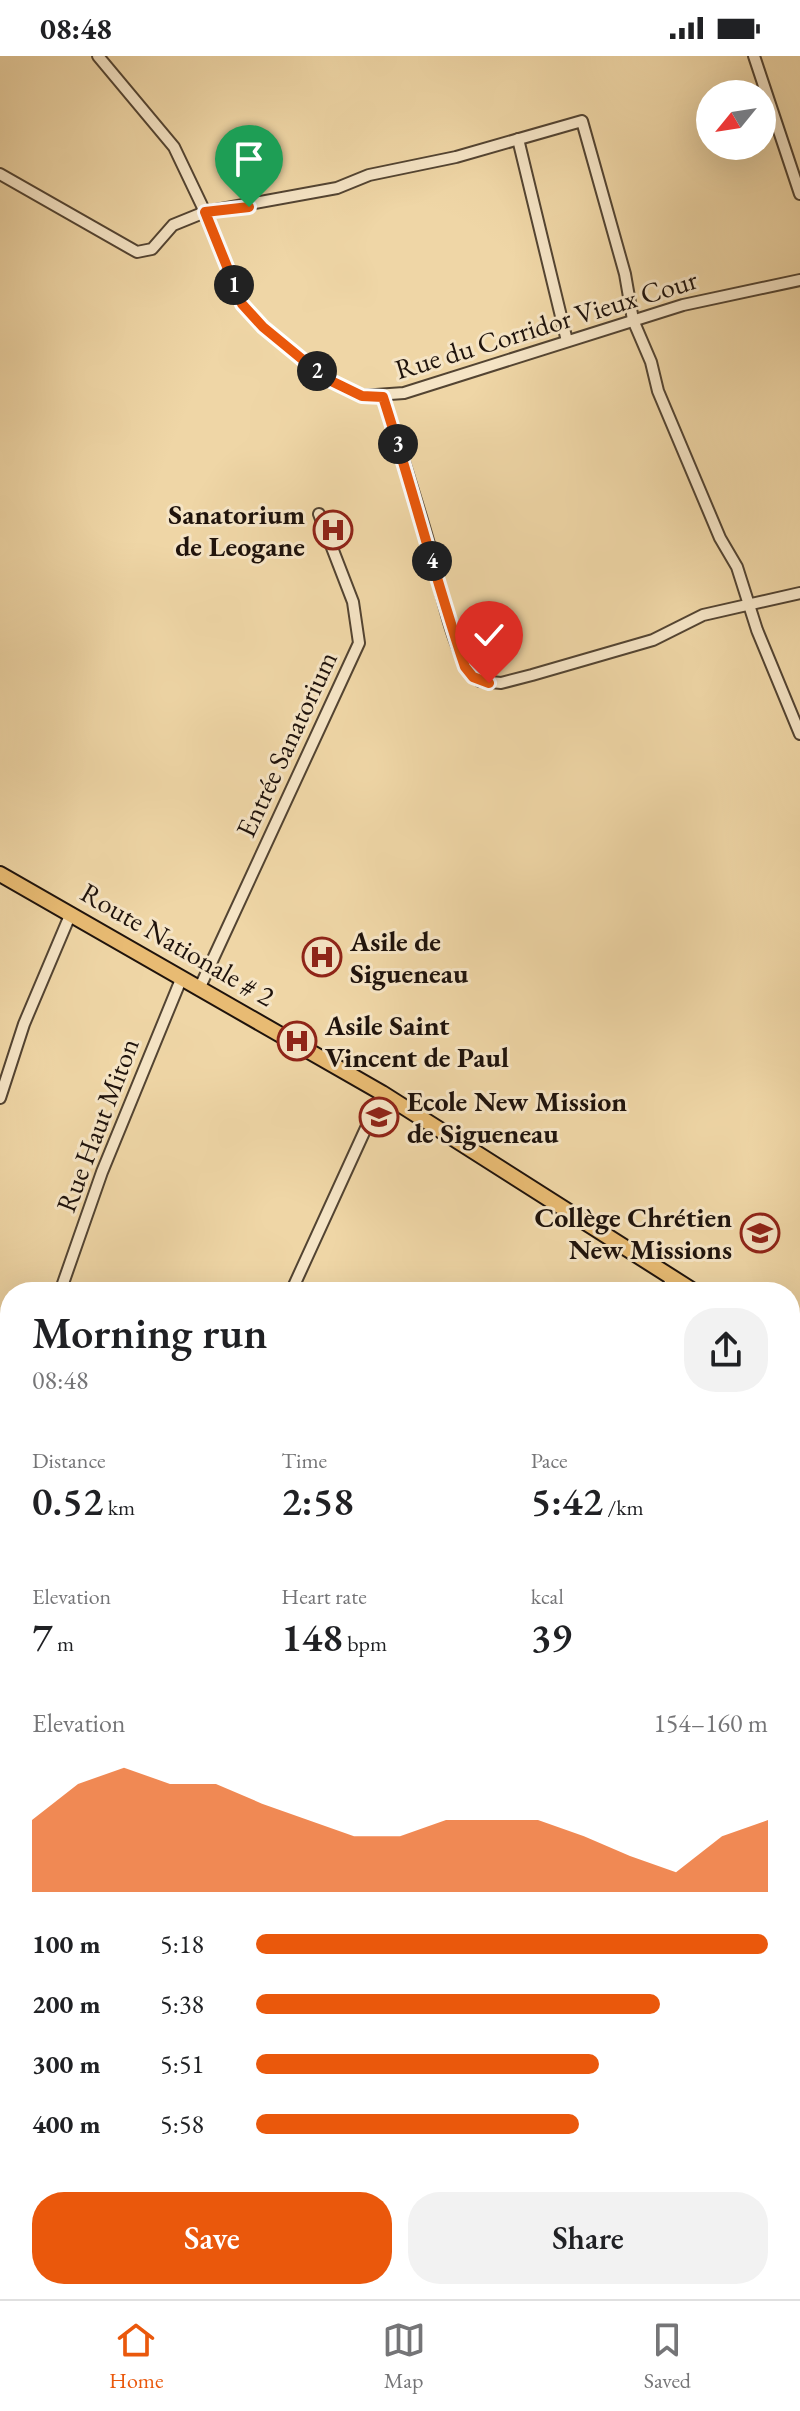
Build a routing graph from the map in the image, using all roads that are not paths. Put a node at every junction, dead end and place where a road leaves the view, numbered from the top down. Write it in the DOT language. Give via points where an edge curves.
graph roads {
  1 [pos="98,56"];
  2 [pos="754,56"];
  3 [pos="518,139"];
  4 [pos="0,174"];
  5 [pos="800,194"];
  6 [pos="205,212"];
  7 [pos="800,280"];
  8 [pos="633,320"];
  9 [pos="567,341"];
  10 [pos="383,397"];
  11 [pos="319,514"];
  12 [pos="800,593"];
  13 [pos="749,604"];
  14 [pos="800,734"];
  15 [pos="0,874"];
  16 [pos="71,913"];
  17 [pos="182,977"];
  18 [pos="200,987"];
  19 [pos="382,1093"];
  20 [pos="0,1098"];
  21 [pos="64,1282"];
  22 [pos="296,1282"];
  23 [pos="665,1282"];
  1 -- 6 [label="street, Rue du Corridor Vieux Cour" via="174,147"];
  2 -- 5 [label="street"];
  3 -- 6 [label="street" via="369,175 337,188"];
  3 -- 8 [label="street" via="582,121"];
  3 -- 9 [label="street"];
  4 -- 6 [label="street" via="137,252 152,249 173,225"];
  6 -- 10 [label="street, Rue du Corridor Vieux Cour" via="242,304 263,327 325,378 362,396"];
  7 -- 8 [label="street, Rue du Corridor Vieux Cour"];
  8 -- 9 [label="street, Rue du Corridor Vieux Cour"];
  8 -- 13 [label="street"];
  9 -- 10 [label="street, Rue du Corridor Vieux Cour"];
  10 -- 13 [label="street" via="440,595 465,667 480,681 501,683 532,675 653,640 703,615"];
  11 -- 18 [label="street, Entrée Sanatorium" via="353,602 359,643"];
  12 -- 13 [label="street"];
  13 -- 14 [label="street"];
  15 -- 16 [label="main road, Route Nationale # 2"];
  16 -- 17 [label="main road, Route Nationale # 2"];
  16 -- 20 [label="street" via="24,1024"];
  17 -- 18 [label="main road, Route Nationale # 2"];
  17 -- 21 [label="street, Rue Haut Miton"];
  18 -- 19 [label="main road, Route Nationale # 2"];
  19 -- 22 [label="street"];
  19 -- 23 [label="main road, Route Nationale # 2"];
}
